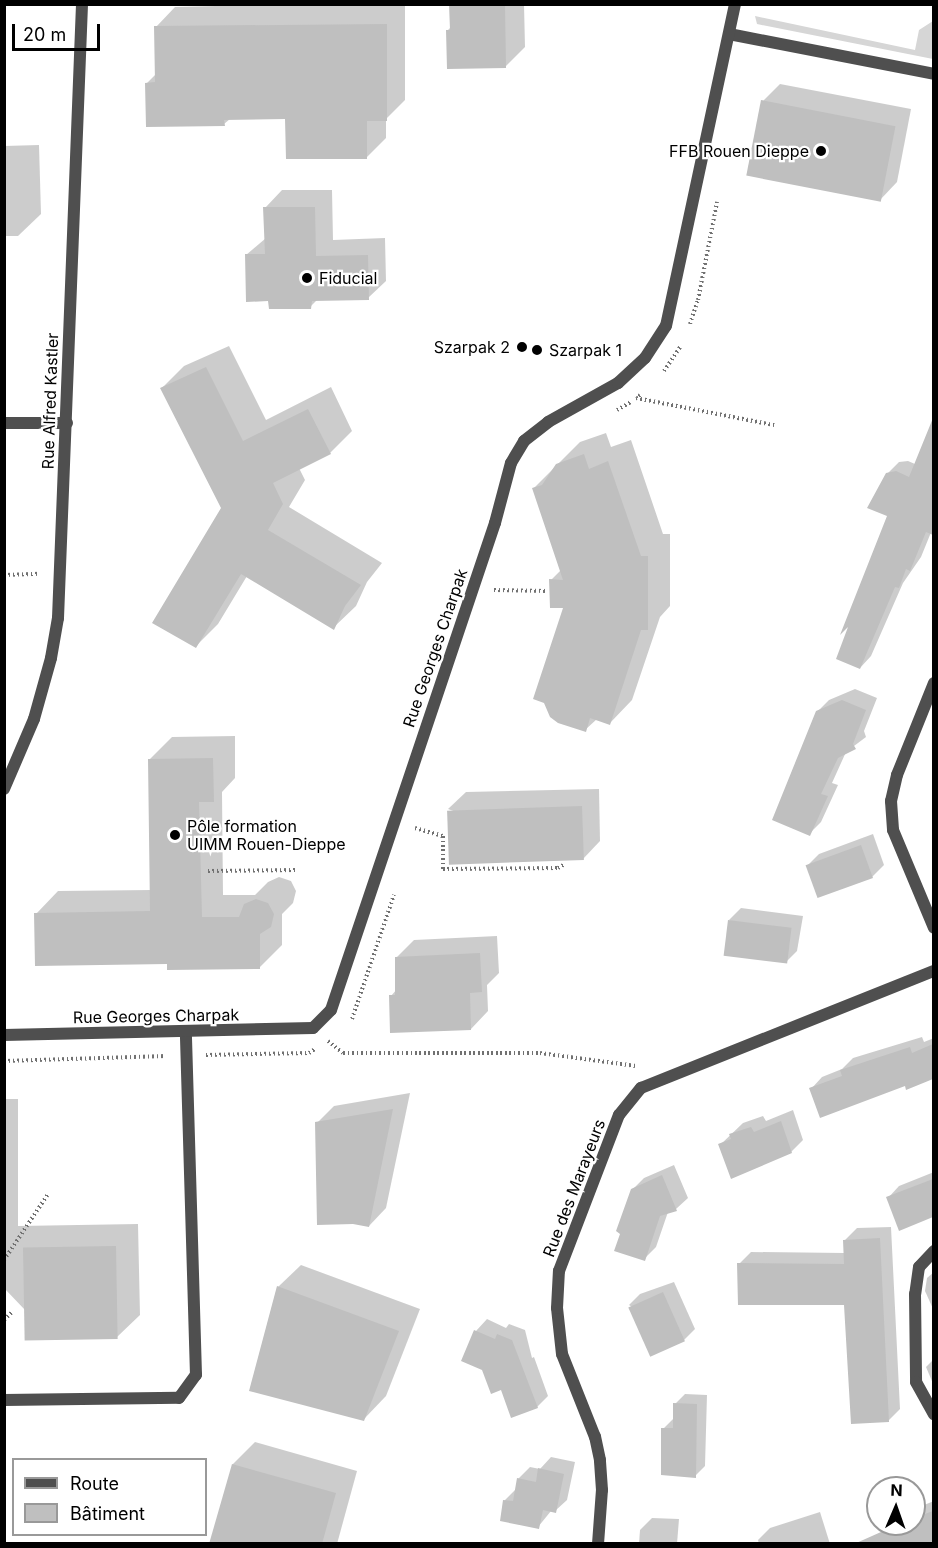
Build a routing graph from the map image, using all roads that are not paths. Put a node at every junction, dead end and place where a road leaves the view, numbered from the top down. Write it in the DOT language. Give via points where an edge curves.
graph roads {
  1 [pos="82,4"];
  2 [pos="735,4"];
  3 [pos="729,34"];
  4 [pos="933,74"];
  5 [pos="4,423"];
  6 [pos="67,423"];
  7 [pos="933,683"];
  8 [pos="4,789"];
  9 [pos="933,928"];
  10 [pos="933,971"];
  11 [pos="186,1032"];
  12 [pos="4,1035"];
  13 [pos="933,1251"];
  14 [pos="4,1400"];
  15 [pos="933,1414"];
  16 [pos="598,1544"];
  1 -- 6 [label="street, Rue Alfred Kastler"];
  2 -- 3 [label="street, Rue Georges Charpak"];
  3 -- 4 [label="street"];
  3 -- 11 [label="street, Rue Georges Charpak" via="666,326 645,358 618,383 548,422 524,441 511,463 495,523 331,1010 313,1028"];
  5 -- 6 [label="street"];
  6 -- 8 [label="street, Rue Alfred Kastler" via="58,618 34,719"];
  7 -- 9 [label="street" via="897,775 891,801 893,830"];
  10 -- 16 [label="street, Rue des Marayeurs" via="675,1072 641,1088 619,1115 560,1271 557,1308 562,1354 595,1437 600,1460"];
  11 -- 12 [label="street, Rue Georges Charpak"];
  11 -- 14 [label="street" via="196,1375 179,1398"];
  13 -- 15 [label="street" via="919,1267 915,1294 916,1382"];
}
